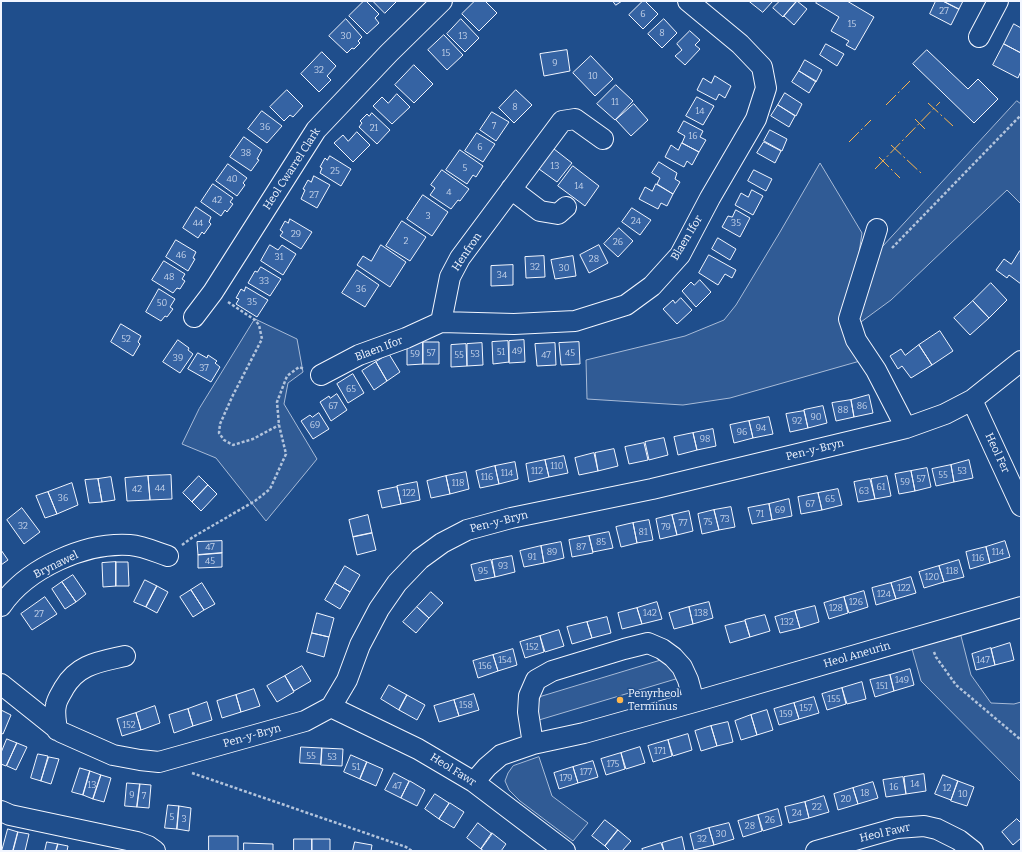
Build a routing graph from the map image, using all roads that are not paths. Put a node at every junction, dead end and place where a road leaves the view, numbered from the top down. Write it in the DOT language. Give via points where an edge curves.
graph roads {
  1 [pos="442,1"];
  2 [pos="688,1"];
  3 [pos="998,1"];
  4 [pos="979,37"];
  5 [pos="603,139"];
  6 [pos="511,189"];
  7 [pos="566,207"];
  8 [pos="877,229"];
  9 [pos="194,317"];
  10 [pos="441,322"];
  11 [pos="1021,361"];
  12 [pos="322,375"];
  13 [pos="972,400"];
  14 [pos="906,428"];
  15 [pos="1021,506"];
  16 [pos="168,556"];
  17 [pos="1,606"];
  18 [pos="1021,607"];
  19 [pos="125,656"];
  20 [pos="1,684"];
  21 [pos="694,702"];
  22 [pos="331,707"];
  23 [pos="57,730"];
  24 [pos="533,744"];
  25 [pos="474,782"];
  26 [pos="1,811"];
  27 [pos="155,851"];
  28 [pos="565,851"];
  29 [pos="816,851"];
  30 [pos="974,851"];
  1 -- 9 [label="street, Heol Cwarrel Clark" via="316,130 213,292"];
  2 -- 10 [label="street, Blaen Ifor" via="740,44 762,67 766,88 756,119 680,255 652,286 626,305 575,322"];
  3 -- 4 [label="street"];
  5 -- 6 [label="street, Henfron" via="575,119 562,121"];
  6 -- 7 [label="street" via="540,211 558,214"];
  6 -- 10 [label="street, Henfron" via="450,277"];
  8 -- 14 [label="street" via="849,319 856,340 876,370"];
  10 -- 12 [label="street, Blaen Ifor" via="359,355"];
  11 -- 13 [label="street, Pen-y-Bryn"];
  13 -- 14 [label="street, Pen-y-Bryn" via="946,414"];
  13 -- 15 [label="street, Heol Fer"];
  14 -- 22 [label="street, Pen-y-Bryn" via="666,486 511,518 467,530 442,543 420,559 397,583 379,609 360,645 347,680"];
  16 -- 17 [label="street, Brynawel" via="131,545 92,548 66,557 33,575"];
  18 -- 21 [label="street, Heol Aneurin"];
  19 -- 23 [label="street" via="95,663 73,676 56,706"];
  20 -- 23 [label="street, Pen-y-Bryn"];
  21 -- 24 [label="street, Heol Aneurin" via="584,733"];
  21 -- 24 [label="street" via="682,667 673,657 648,643 624,649 552,671 536,680 529,696 528,712"];
  22 -- 23 [label="street, Pen-y-Bryn" via="305,721 159,762 113,755"];
  22 -- 25 [label="street, Heol Fawr" via="418,749"];
  24 -- 25 [label="street, Heol Aneurin" via="501,755"];
  25 -- 28 [label="street, Heol Fawr"];
  26 -- 27 [label="street" via="137,842"];
  29 -- 30 [label="street, Heol Fawr" via="897,828 924,826 948,834"];
}
